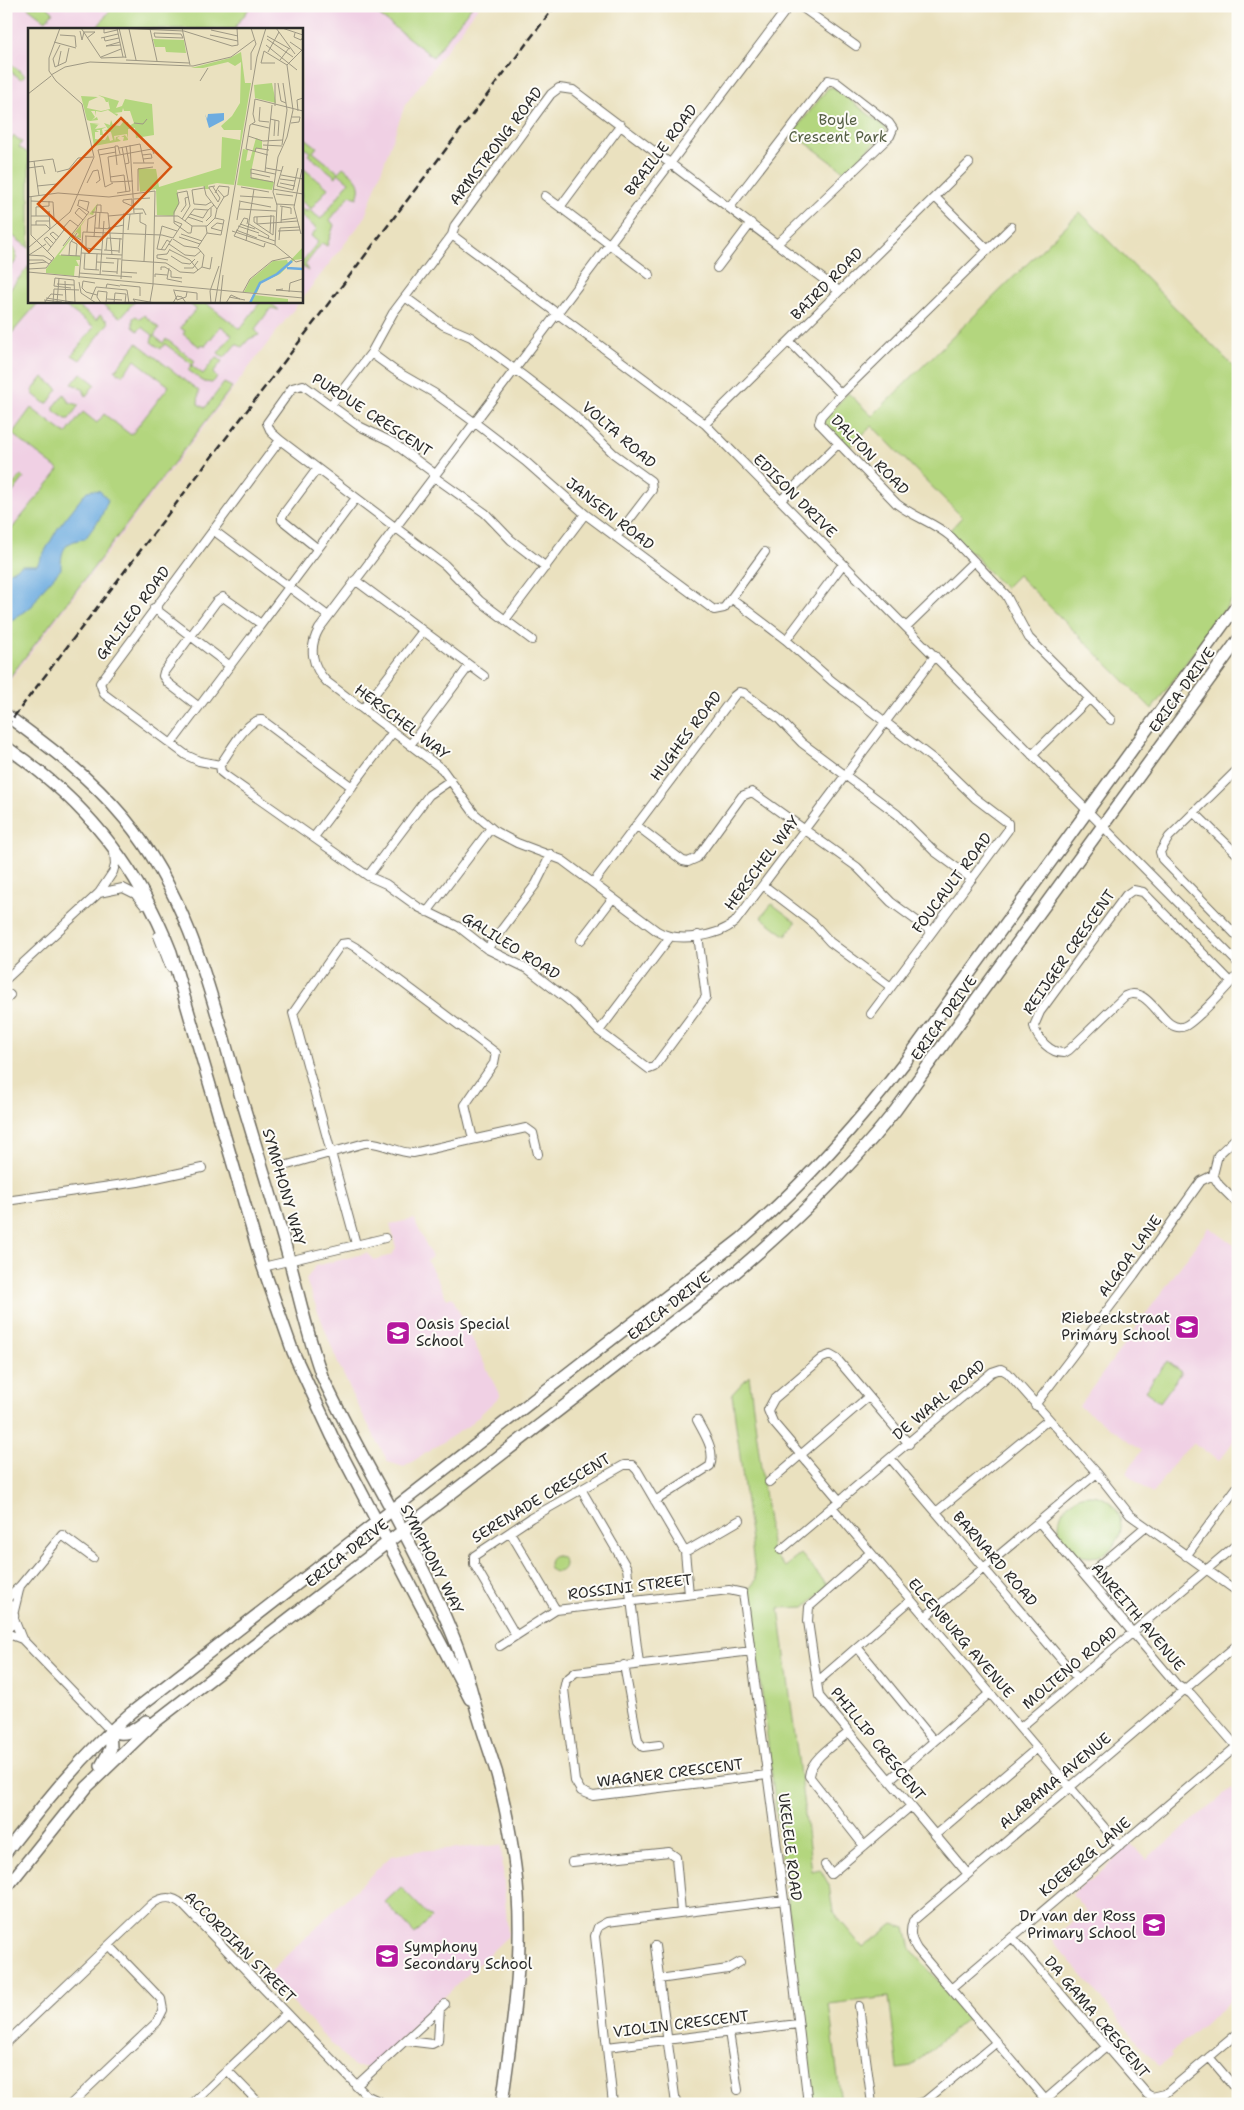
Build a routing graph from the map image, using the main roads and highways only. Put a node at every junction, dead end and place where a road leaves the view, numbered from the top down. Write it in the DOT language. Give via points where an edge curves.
graph roads {
  1 [pos="1238,604"];
  2 [pos="1238,640"];
  3 [pos="6,715"];
  4 [pos="6,746"];
  5 [pos="392,1510"];
  6 [pos="376,1522"];
  7 [pos="401,1530"];
  8 [pos="387,1541"];
  9 [pos="215,1675"];
  10 [pos="476,1709"];
  11 [pos="110,1730"];
  12 [pos="87,1787"];
  13 [pos="6,1852"];
  14 [pos="6,1888"];
  15 [pos="502,2104"];
  1 -- 5 [label="main road, ERICA DRIVE" via="888,1084 833,1150 742,1238"];
  2 -- 7 [label="main road, ERICA DRIVE" via="895,1110 851,1164 804,1213 717,1288"];
  3 -- 5 [label="main road, SYMPHONY WAY" via="62,756 116,808 180,906 206,974 289,1260 310,1344 322,1376"];
  4 -- 6 [label="main road, SYMPHONY WAY" via="65,792 113,845 145,894 162,930 282,1322 305,1379"];
  5 -- 6 [label="main road, ERICA DRIVE"];
  5 -- 7 [label="main road, SYMPHONY WAY"];
  6 -- 8 [label="main road, SYMPHONY WAY"];
  6 -- 11 [label="main road, ERICA DRIVE"];
  7 -- 8 [label="main road, ERICA DRIVE"];
  7 -- 10 [label="main road, SYMPHONY WAY" via="451,1630 468,1674"];
  8 -- 9 [label="main road, ERICA DRIVE"];
  8 -- 10 [label="main road, SYMPHONY WAY"];
  9 -- 11 [label="main road" via="132,1731 121,1734"];
  9 -- 12 [label="main road, ERICA DRIVE" via="155,1722"];
  10 -- 15 [label="main road, SYMPHONY WAY" via="497,1776 509,1830 518,1896 519,1957"];
  11 -- 12 [label="main road" via="111,1748"];
  11 -- 13 [label="main road, ERICA DRIVE" via="62,1780"];
  12 -- 14 [label="main road, ERICA DRIVE"];
}
